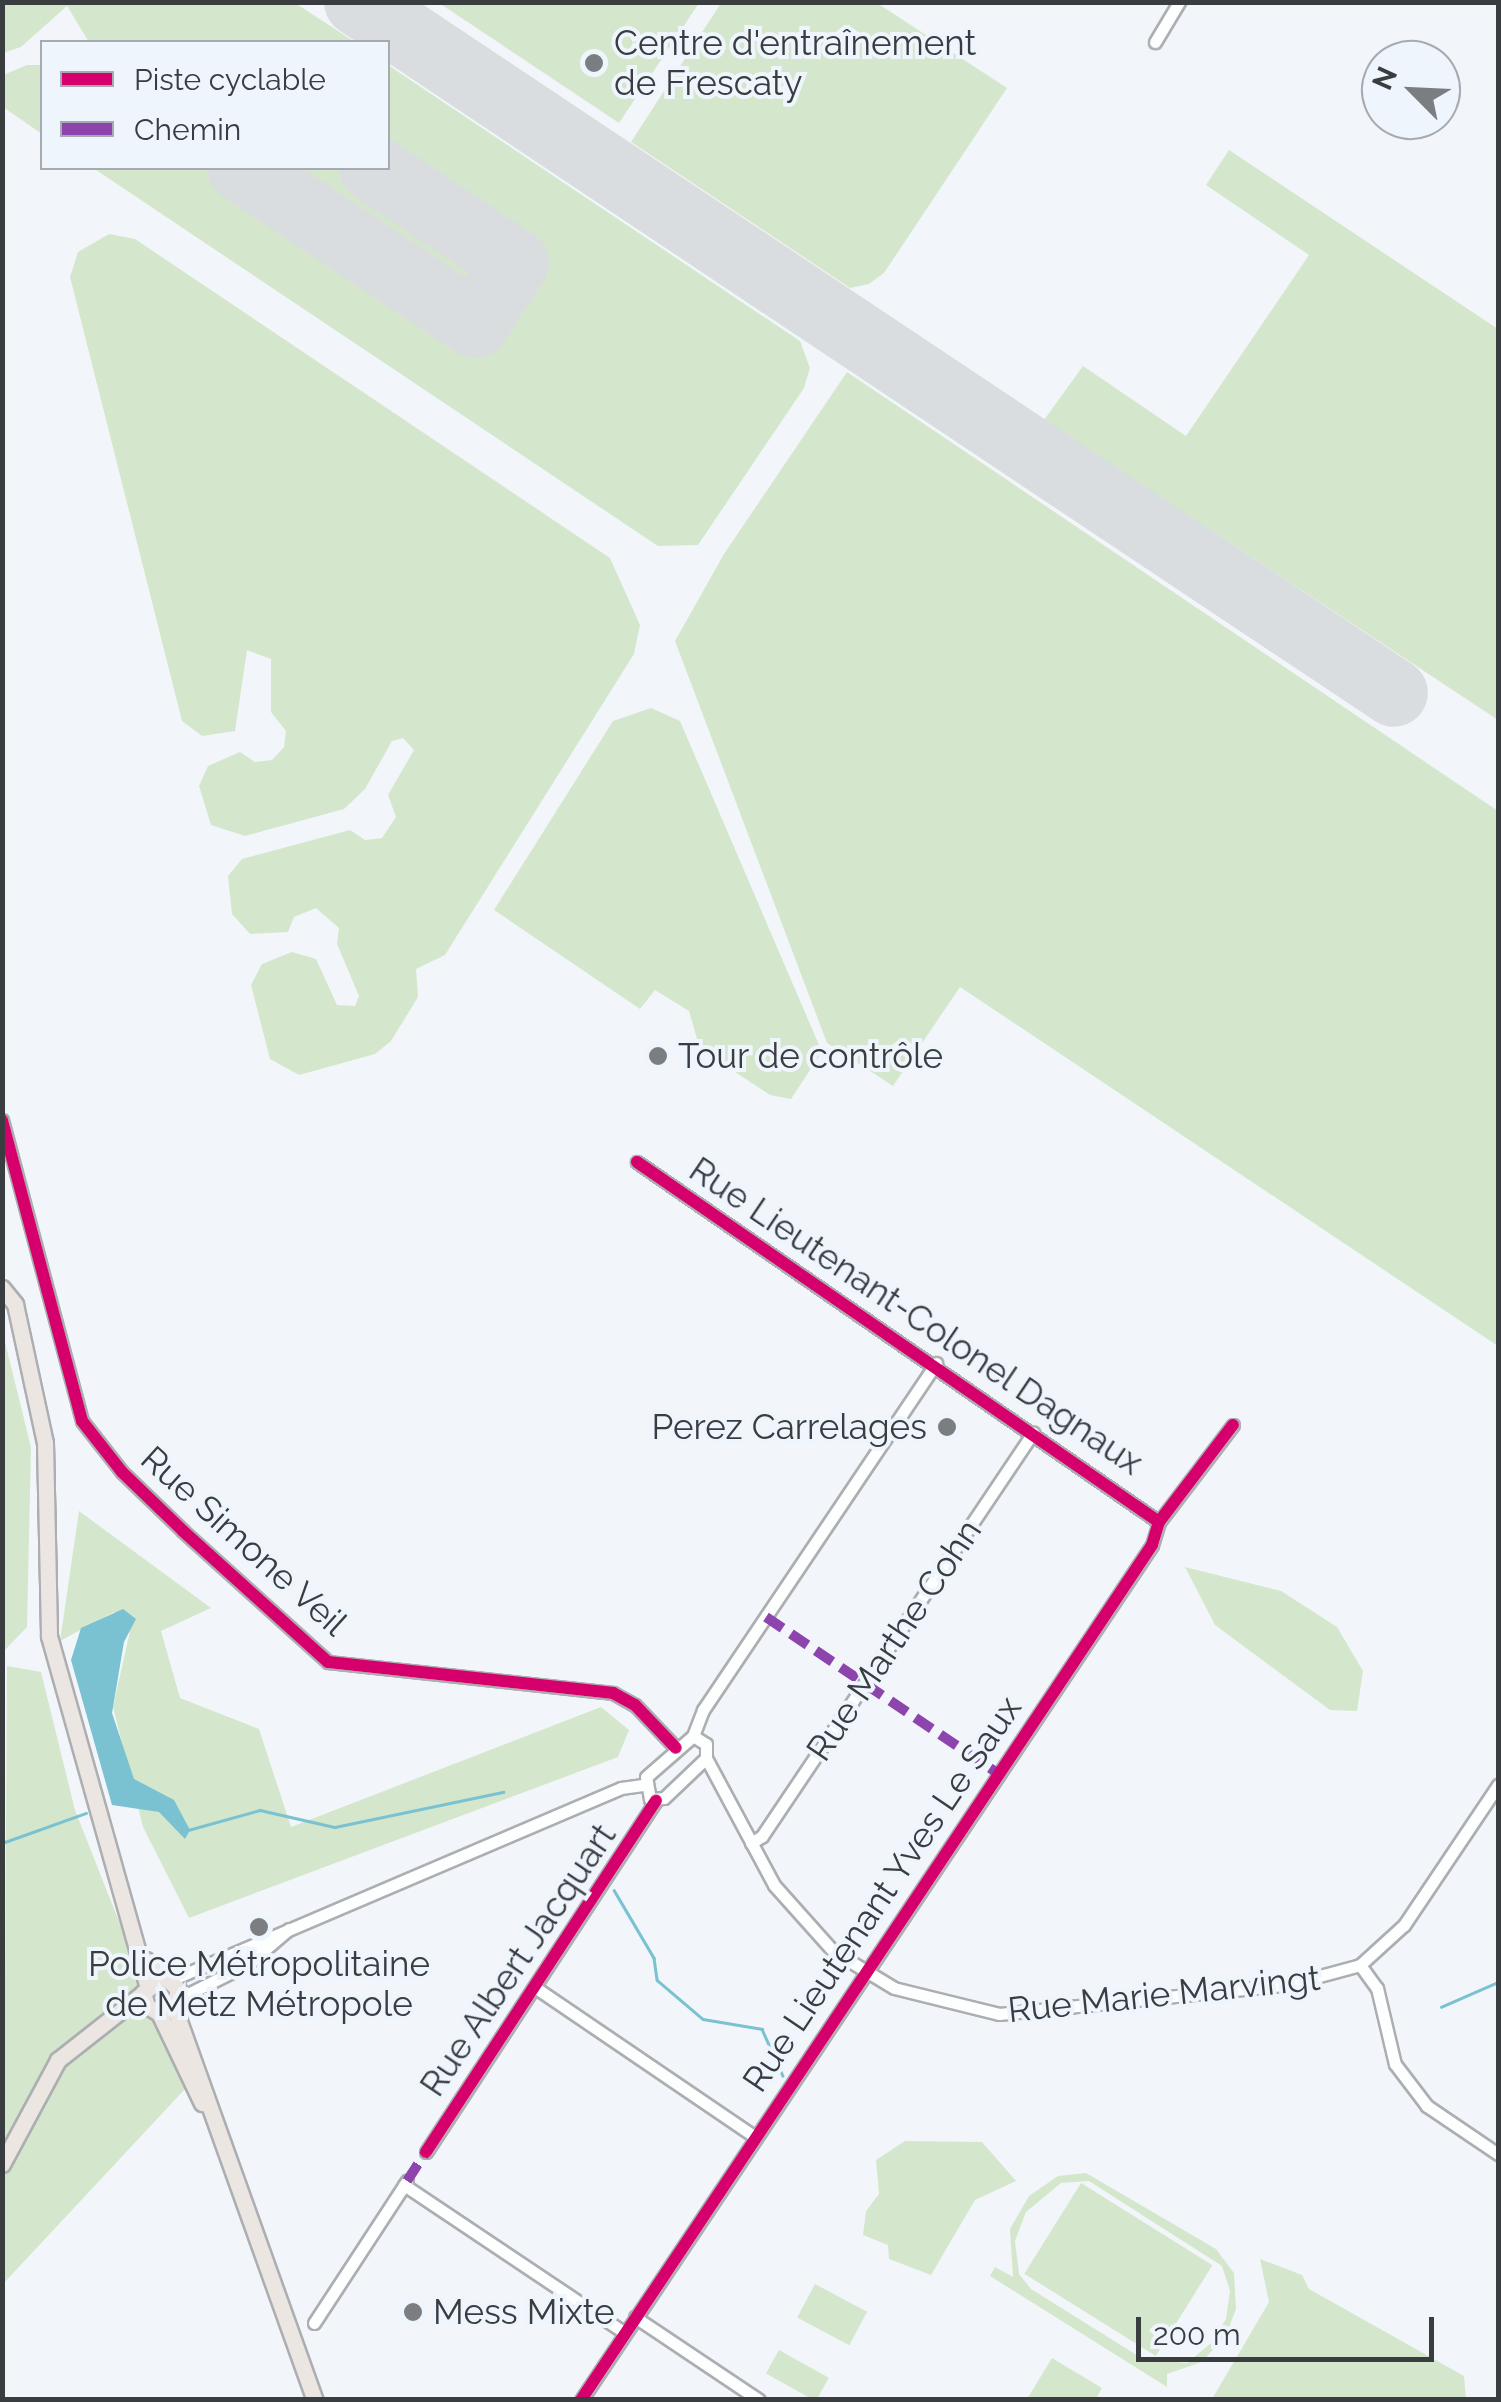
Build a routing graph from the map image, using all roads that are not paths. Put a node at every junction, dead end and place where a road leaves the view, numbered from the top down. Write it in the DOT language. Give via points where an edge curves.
graph roads {
  1 [pos="1179,2"];
  2 [pos="1154,42"];
  3 [pos="2,1120"];
  4 [pos="637,1162"];
  5 [pos="2,1288"];
  6 [pos="2,1312"];
  7 [pos="22,1330"];
  8 [pos="936,1363"];
  9 [pos="1233,1425"];
  10 [pos="1033,1432"];
  11 [pos="1159,1522"];
  12 [pos="693,1736"];
  13 [pos="676,1748"];
  14 [pos="706,1758"];
  15 [pos="643,1785"];
  16 [pos="1498,1785"];
  17 [pos="656,1800"];
  18 [pos="752,1843"];
  19 [pos="289,1929"];
  20 [pos="241,1947"];
  21 [pos="248,1964"];
  22 [pos="1360,1964"];
  23 [pos="865,1974"];
  24 [pos="156,1984"];
  25 [pos="536,1988"];
  26 [pos="166,2007"];
  27 [pos="122,2011"];
  28 [pos="755,2137"];
  29 [pos="426,2152"];
  30 [pos="1498,2154"];
  31 [pos="2,2164"];
  32 [pos="635,2318"];
  33 [pos="314,2323"];
  34 [pos="624,2332"];
  35 [pos="315,2400"];
  36 [pos="580,2400"];
  37 [pos="760,2400"];
  1 -- 2 [label="street"];
  3 -- 13 [label="street, Rue Simone Veil" via="82,1421 122,1472 183,1531 328,1662 613,1693 635,1705"];
  4 -- 8 [label="street, Rue Lieutenant-Colonel Dagnaux"];
  5 -- 7 [label="main road"];
  6 -- 7 [label="main road"];
  7 -- 24 [label="main road" via="45,1442 49,1636 72,1732"];
  8 -- 10 [label="street, Rue Lieutenant-Colonel Dagnaux"];
  8 -- 12 [label="street"];
  9 -- 11 [label="street, Rue Lieutenant Yves Le Saux"];
  10 -- 11 [label="street, Rue Lieutenant-Colonel Dagnaux"];
  10 -- 18 [label="street, Rue Marthe Cohn"];
  11 -- 23 [label="street, Rue Lieutenant Yves Le Saux" via="1152,1545"];
  12 -- 13 [label="street"];
  12 -- 14 [label="street" via="706,1744"];
  13 -- 15 [label="street"];
  14 -- 17 [label="street, Rue Albert Jacquart"];
  14 -- 18 [label="street"];
  15 -- 17 [label="street" via="644,1794"];
  15 -- 19 [label="street" via="622,1788"];
  16 -- 22 [label="street, Rue Marie Marvingt" via="1404,1926"];
  17 -- 25 [label="street, Rue Albert Jacquart"];
  18 -- 23 [label="street" via="788,1906"];
  19 -- 20 [label="street"];
  19 -- 21 [label="street"];
  20 -- 21 [label="street"];
  20 -- 24 [label="street"];
  21 -- 26 [label="street"];
  22 -- 23 [label="street, Rue Marie Marvingt" via="1286,1986 1027,2013 944,2004"];
  22 -- 30 [label="street" via="1377,1988 1395,2064 1427,2106"];
  23 -- 28 [label="street, Rue Lieutenant Yves Le Saux"];
  24 -- 26 [label="main road"];
  24 -- 26 [label="main road"];
  24 -- 27 [label="main road"];
  25 -- 28 [label="street"];
  25 -- 29 [label="street, Rue Albert Jacquart"];
  26 -- 27 [label="main road"];
  26 -- 35 [label="main road" via="232,2165"];
  27 -- 31 [label="main road" via="58,2060"];
  28 -- 32 [label="street, Rue Lieutenant Yves Le Saux"];
  32 -- 34 [label="street, Rue Lieutenant Yves Le Saux"];
  32 -- 37 [label="street"];
  33 -- 34 [label="street" via="406,2183"];
  34 -- 36 [label="street, Rue Lieutenant Yves Le Saux"];
}
